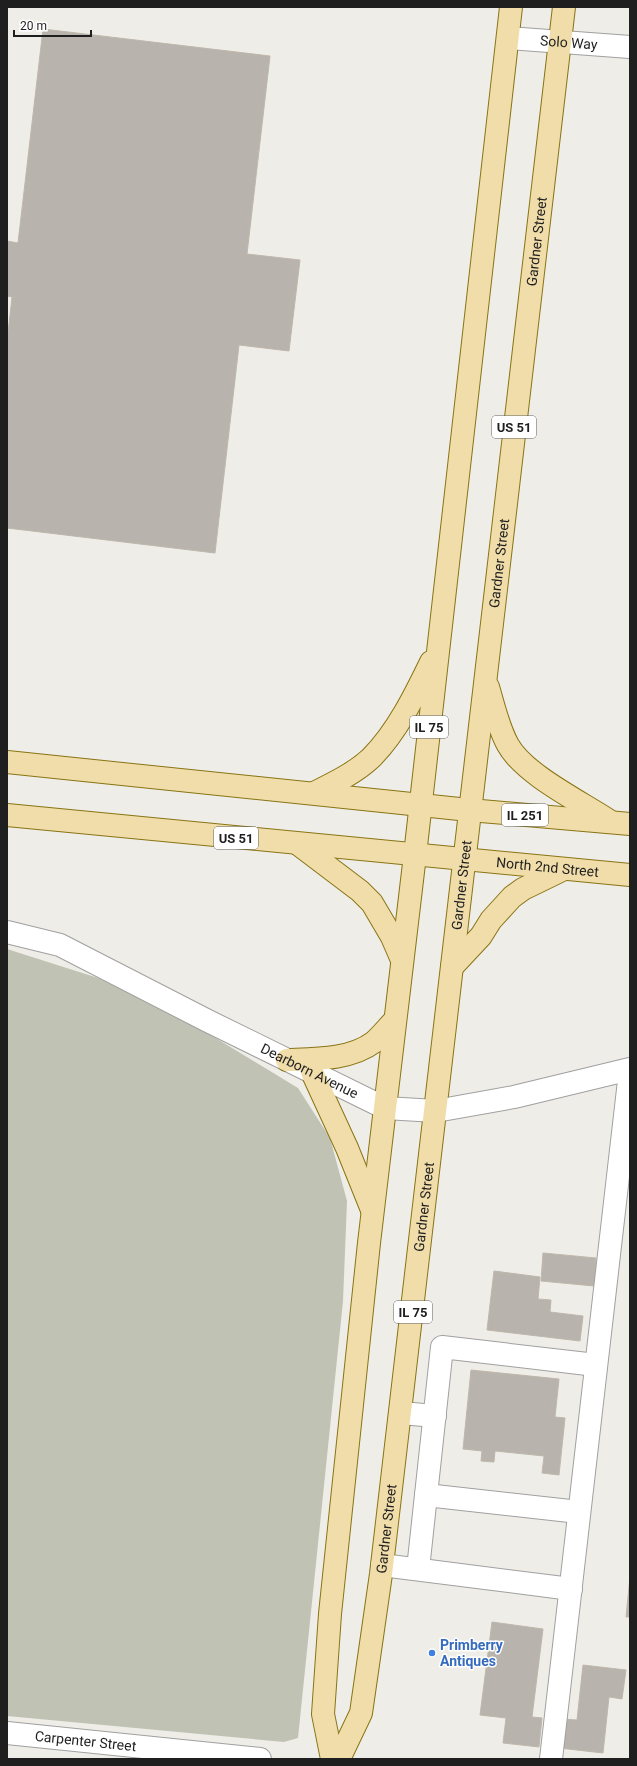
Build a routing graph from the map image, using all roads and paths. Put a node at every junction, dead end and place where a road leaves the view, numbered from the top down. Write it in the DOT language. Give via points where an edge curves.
graph roads {
  1 [pos="511,7"];
  2 [pos="564,7"];
  3 [pos="508,38"];
  4 [pos="559,43"];
  5 [pos="630,47"];
  6 [pos="438,649"];
  7 [pos="485,678"];
  8 [pos="7,762"];
  9 [pos="314,793"];
  10 [pos="420,805"];
  11 [pos="469,810"];
  12 [pos="7,815"];
  13 [pos="620,823"];
  14 [pos="298,844"];
  15 [pos="415,855"];
  16 [pos="464,860"];
  17 [pos="564,869"];
  18 [pos="630,875"];
  19 [pos="7,932"];
  20 [pos="402,960"];
  21 [pos="452,966"];
  22 [pos="396,1020"];
  23 [pos="287,1060"];
  24 [pos="630,1071"];
  25 [pos="312,1072"];
  26 [pos="385,1108"];
  27 [pos="436,1111"];
  28 [pos="373,1212"];
  29 [pos="596,1365"];
  30 [pos="401,1413"];
  31 [pos="435,1416"];
  32 [pos="426,1495"];
  33 [pos="579,1512"];
  34 [pos="382,1565"];
  35 [pos="418,1569"];
  36 [pos="571,1589"];
  37 [pos="7,1733"];
  38 [pos="255,1759"];
  39 [pos="332,1759"];
  40 [pos="339,1759"];
  41 [pos="551,1759"];
  1 -- 3 [label="main road"];
  2 -- 4 [label="main road, Gardner Street / US 51"];
  3 -- 4 [label="street, Solo Way"];
  3 -- 6 [label="main road"];
  4 -- 5 [label="street, Solo Way"];
  4 -- 7 [label="main road, Gardner Street / US 51"];
  6 -- 9 [label="main road" via="419,687 371,758 342,779"];
  6 -- 10 [label="main road, IL 75"];
  7 -- 11 [label="main road, Gardner Street / US 51"];
  7 -- 13 [label="main road" via="500,727 520,761 537,775"];
  8 -- 9 [label="main road"];
  9 -- 10 [label="main road, IL 251"];
  10 -- 11 [label="main road, IL 251"];
  10 -- 15 [label="main road, IL 75"];
  11 -- 13 [label="main road, IL 251"];
  11 -- 16 [label="main road, Gardner Street / US 51"];
  12 -- 14 [label="main road, US 51"];
  14 -- 15 [label="main road, US 51"];
  14 -- 20 [label="main road" via="372,903"];
  15 -- 16 [label="main road, US 51"];
  15 -- 20 [label="main road, IL 75"];
  16 -- 17 [label="main road, North 2nd Street"];
  16 -- 21 [label="main road, Gardner Street / IL 75"];
  17 -- 18 [label="main road, North 2nd Street"];
  17 -- 21 [label="main road" via="512,897 491,920 481,936"];
  19 -- 23 [label="street, Dearborn Avenue" via="60,945"];
  20 -- 22 [label="main road, IL 75"];
  21 -- 27 [label="main road, Gardner Street / IL 75"];
  22 -- 23 [label="main road" via="373,1042 358,1050 320,1059"];
  22 -- 26 [label="main road, IL 75"];
  23 -- 25 [label="street, Dearborn Avenue"];
  24 -- 27 [label="street, Dearborn Avenue" via="514,1097"];
  24 -- 29 [label="street"];
  25 -- 26 [label="street, Dearborn Avenue"];
  25 -- 28 [label="main road"];
  26 -- 27 [label="street, Dearborn Avenue"];
  26 -- 28 [label="main road, IL 75"];
  27 -- 30 [label="main road, Gardner Street / IL 75"];
  28 -- 39 [label="main road, IL 75" via="330,1614 323,1714"];
  29 -- 31 [label="street" via="442,1348"];
  29 -- 33 [label="street"];
  30 -- 31 [label="street"];
  30 -- 34 [label="main road, Gardner Street / IL 75"];
  31 -- 32 [label="street"];
  32 -- 33 [label="street"];
  32 -- 35 [label="street"];
  33 -- 36 [label="street"];
  34 -- 35 [label="street"];
  34 -- 40 [label="main road, Gardner Street / IL 75" via="361,1713"];
  35 -- 36 [label="street"];
  36 -- 41 [label="street"];
  37 -- 38 [label="street, Carpenter Street"];
}
